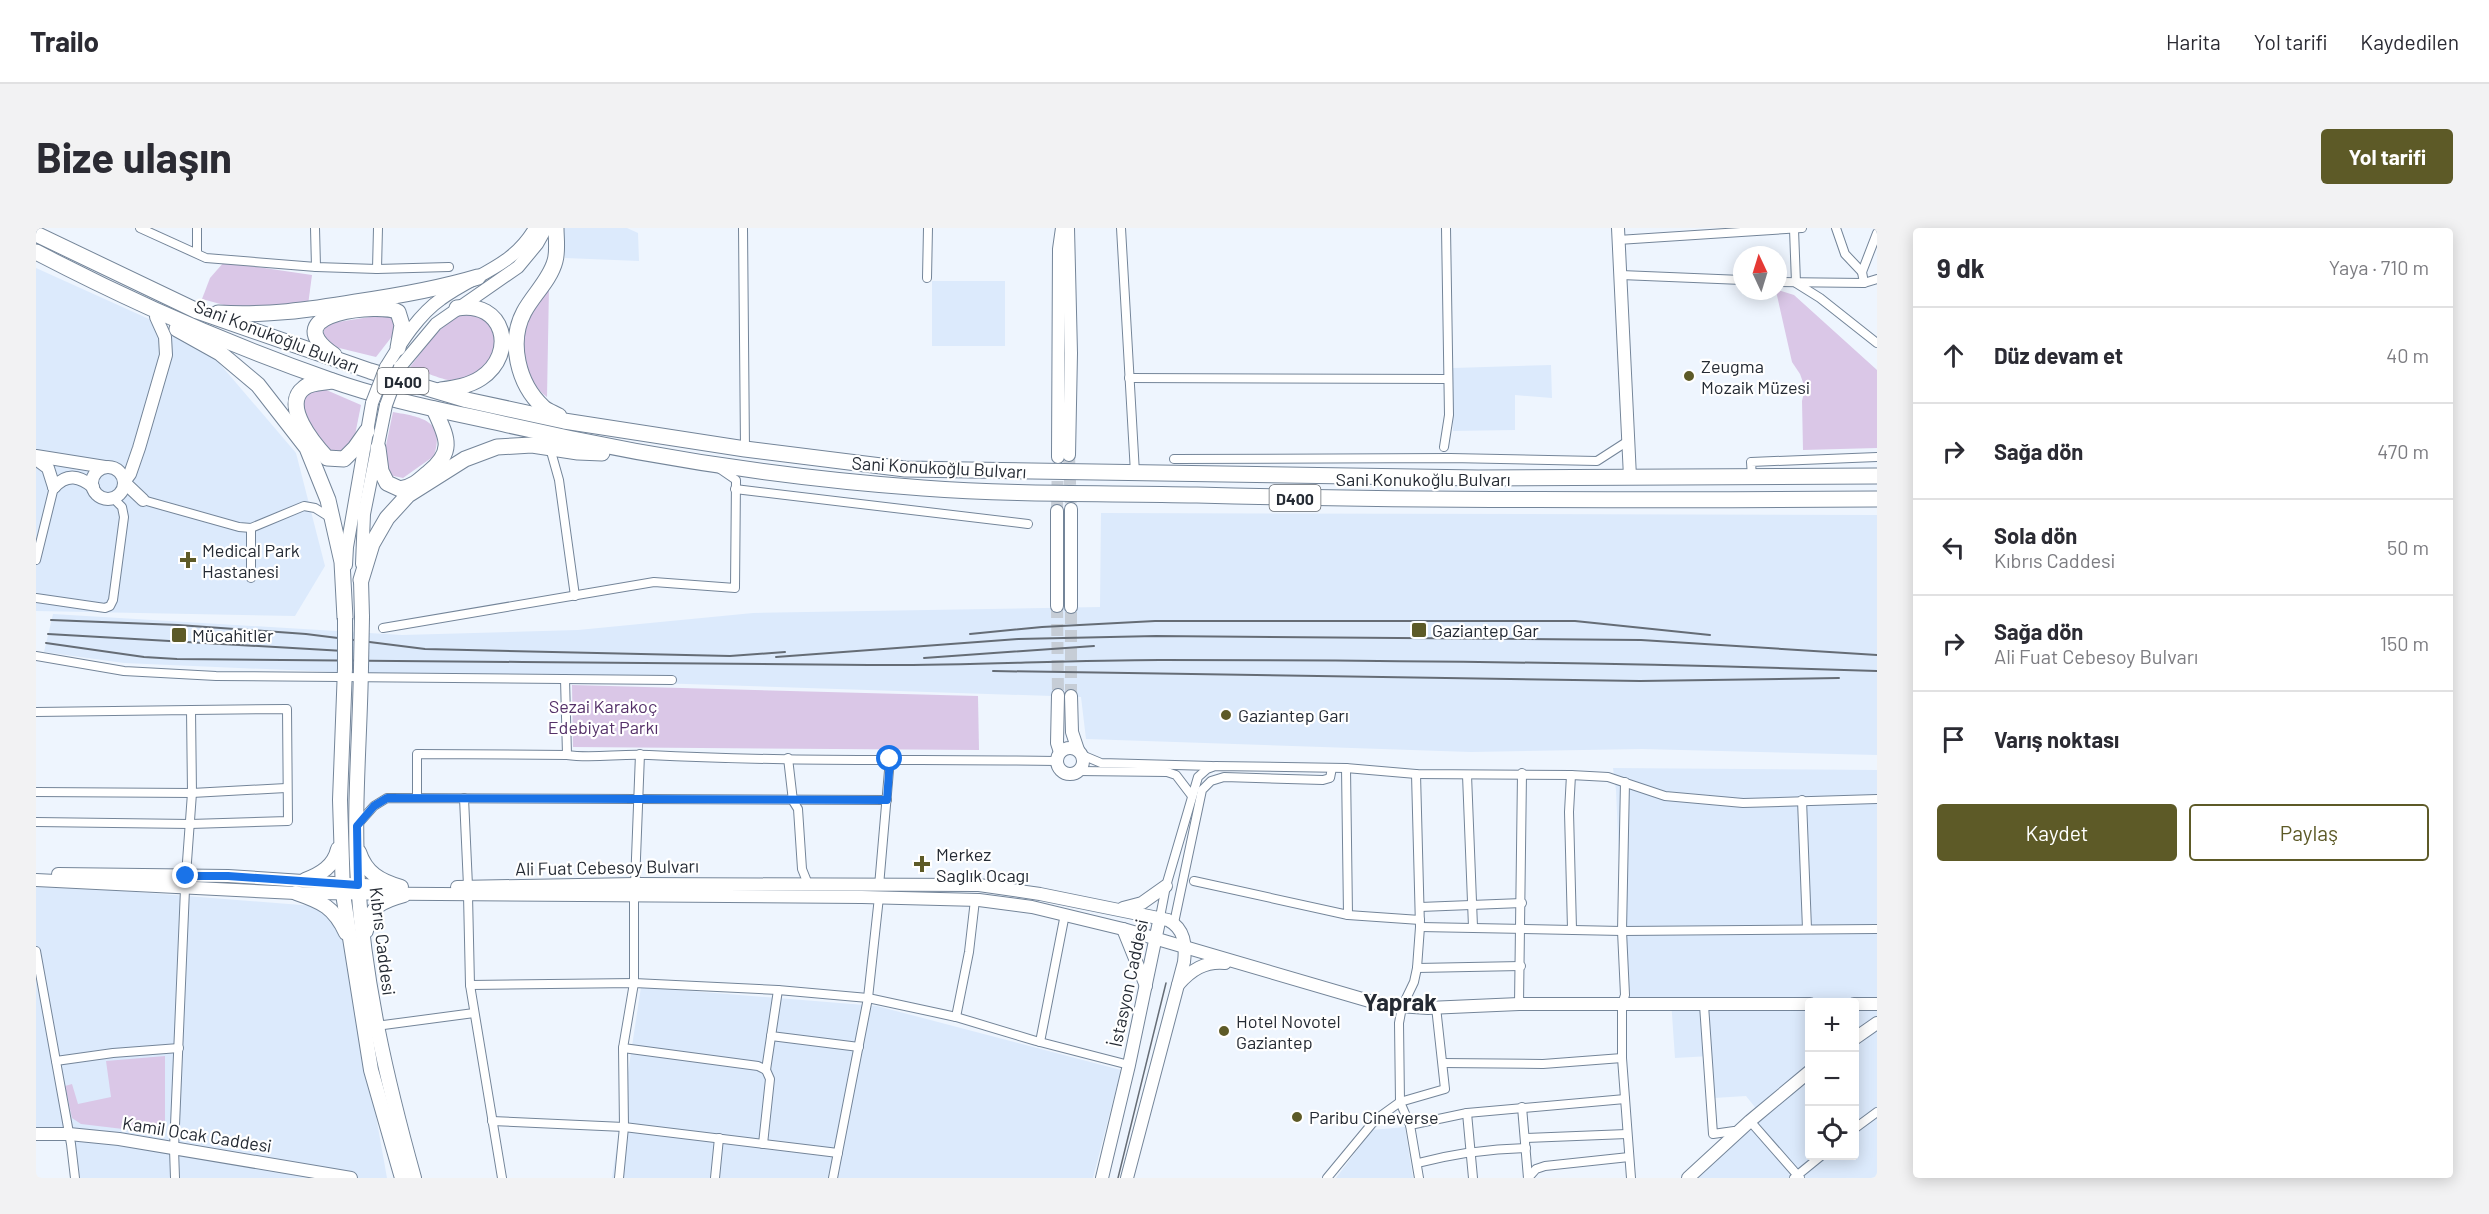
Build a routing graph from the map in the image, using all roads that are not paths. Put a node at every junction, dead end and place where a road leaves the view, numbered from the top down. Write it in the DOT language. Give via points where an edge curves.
graph roads {
  1 [pos="140,228"];
  2 [pos="197,228"];
  3 [pos="315,228"];
  4 [pos="378,228"];
  5 [pos="535,228"];
  6 [pos="546,228"];
  7 [pos="556,228"];
  8 [pos="743,228"];
  9 [pos="928,228"];
  10 [pos="1062,228"];
  11 [pos="1068,228"];
  12 [pos="1121,228"];
  13 [pos="1446,228"];
  14 [pos="1802,228"];
  15 [pos="1836,228"];
  16 [pos="1794,229"];
  17 [pos="1877,231"];
  18 [pos="36,234"];
  19 [pos="1618,234"];
  20 [pos="36,252"];
  21 [pos="197,253"];
  22 [pos="316,267"];
  23 [pos="449,267"];
  24 [pos="377,269"];
  25 [pos="1862,272"];
  26 [pos="1621,274"];
  27 [pos="478,278"];
  28 [pos="927,278"];
  29 [pos="1877,279"];
  30 [pos="1733,280"];
  31 [pos="1787,282"];
  32 [pos="1796,283"];
  33 [pos="1864,283"];
  34 [pos="140,303"];
  35 [pos="457,308"];
  36 [pos="197,311"];
  37 [pos="156,317"];
  38 [pos="1877,343"];
  39 [pos="398,348"];
  40 [pos="347,364"];
  41 [pos="1129,378"];
  42 [pos="1448,379"];
  43 [pos="333,381"];
  44 [pos="437,391"];
  45 [pos="434,409"];
  46 [pos="566,421"];
  47 [pos="367,431"];
  48 [pos="1628,441"];
  49 [pos="1444,447"];
  50 [pos="139,448"];
  51 [pos="378,448"];
  52 [pos="550,448"];
  53 [pos="745,449"];
  54 [pos="641,454"];
  55 [pos="1877,457"];
  56 [pos="36,458"];
  57 [pos="1174,459"];
  58 [pos="715,465"];
  59 [pos="108,468"];
  60 [pos="1135,472"];
  61 [pos="1630,477"];
  62 [pos="1752,477"];
  63 [pos="1877,477"];
  64 [pos="124,482"];
  65 [pos="54,487"];
  66 [pos="93,487"];
  67 [pos="735,489"];
  68 [pos="114,498"];
  69 [pos="1877,499"];
  70 [pos="142,500"];
  71 [pos="1071,509"];
  72 [pos="1057,511"];
  73 [pos="331,518"];
  74 [pos="1028,524"];
  75 [pos="251,528"];
  76 [pos="36,560"];
  77 [pos="251,578"];
  78 [pos="361,580"];
  79 [pos="575,596"];
  80 [pos="36,598"];
  81 [pos="1058,606"];
  82 [pos="1071,607"];
  83 [pos="345,618"];
  84 [pos="383,628"];
  85 [pos="36,656"];
  86 [pos="361,671"];
  87 [pos="345,672"];
  88 [pos="565,679"];
  89 [pos="672,681"];
  90 [pos="1058,695"];
  91 [pos="1071,696"];
  92 [pos="191,710"];
  93 [pos="36,711"];
  94 [pos="1080,752"];
  95 [pos="640,754"];
  96 [pos="567,755"];
  97 [pos="1058,757"];
  98 [pos="788,758"];
  99 [pos="890,759"];
  100 [pos="1215,766"];
  101 [pos="1332,768"];
  102 [pos="1346,768"];
  103 [pos="1078,771"];
  104 [pos="1416,774"];
  105 [pos="1522,774"];
  106 [pos="1467,775"];
  107 [pos="1571,775"];
  108 [pos="1625,782"];
  109 [pos="286,788"];
  110 [pos="36,792"];
  111 [pos="192,793"];
  112 [pos="1192,796"];
  113 [pos="417,798"];
  114 [pos="464,798"];
  115 [pos="637,798"];
  116 [pos="1877,799"];
  117 [pos="887,800"];
  118 [pos="1802,800"];
  119 [pos="793,801"];
  120 [pos="36,822"];
  121 [pos="190,824"];
  122 [pos="357,826"];
  123 [pos="340,841"];
  124 [pos="356,843"];
  125 [pos="36,873"];
  126 [pos="36,880"];
  127 [pos="305,880"];
  128 [pos="1194,881"];
  129 [pos="186,883"];
  130 [pos="808,884"];
  131 [pos="1166,886"];
  132 [pos="342,889"];
  133 [pos="358,890"];
  134 [pos="635,890"];
  135 [pos="402,891"];
  136 [pos="468,891"];
  137 [pos="879,892"];
  138 [pos="296,893"];
  139 [pos="975,900"];
  140 [pos="1522,903"];
  141 [pos="1472,905"];
  142 [pos="1420,907"];
  143 [pos="1120,909"];
  144 [pos="1065,914"];
  145 [pos="1348,915"];
  146 [pos="1160,917"];
  147 [pos="1174,923"];
  148 [pos="1420,924"];
  149 [pos="1473,927"];
  150 [pos="1521,928"];
  151 [pos="1123,929"];
  152 [pos="1572,929"];
  153 [pos="1807,929"];
  154 [pos="1877,929"];
  155 [pos="1622,931"];
  156 [pos="1155,938"];
  157 [pos="358,945"];
  158 [pos="1185,947"];
  159 [pos="36,951"];
  160 [pos="1235,963"];
  161 [pos="1521,966"];
  162 [pos="1417,968"];
  163 [pos="39,981"];
  164 [pos="634,983"];
  165 [pos="470,986"];
  166 [pos="1146,987"];
  167 [pos="1176,988"];
  168 [pos="778,990"];
  169 [pos="868,998"];
  170 [pos="1519,1004"];
  171 [pos="1622,1004"];
  172 [pos="1805,1004"];
  173 [pos="1859,1004"];
  174 [pos="1877,1004"];
  175 [pos="1704,1005"];
  176 [pos="1402,1007"];
  177 [pos="1436,1007"];
  178 [pos="474,1013"];
  179 [pos="956,1017"];
  180 [pos="1877,1023"];
  181 [pos="376,1026"];
  182 [pos="771,1036"];
  183 [pos="1859,1036"];
  184 [pos="1040,1042"];
  185 [pos="179,1047"];
  186 [pos="859,1047"];
  187 [pos="623,1048"];
  188 [pos="1622,1058"];
  189 [pos="56,1061"];
  190 [pos="1443,1063"];
  191 [pos="1129,1065"];
  192 [pos="766,1070"];
  193 [pos="1805,1074"];
  194 [pos="1625,1099"];
  195 [pos="1400,1102"];
  196 [pos="1522,1107"];
  197 [pos="1877,1112"];
  198 [pos="1467,1113"];
  199 [pos="492,1120"];
  200 [pos="1750,1121"];
  201 [pos="1410,1125"];
  202 [pos="1859,1126"];
  203 [pos="624,1127"];
  204 [pos="36,1134"];
  205 [pos="69,1134"];
  206 [pos="1627,1134"];
  207 [pos="1738,1134"];
  208 [pos="719,1138"];
  209 [pos="1526,1138"];
  210 [pos="763,1143"];
  211 [pos="1526,1148"];
  212 [pos="174,1149"];
  213 [pos="838,1153"];
  214 [pos="1469,1154"];
  215 [pos="1629,1156"];
  216 [pos="1816,1160"];
  217 [pos="1418,1163"];
  218 [pos="1797,1177"];
  219 [pos="75,1178"];
  220 [pos="175,1178"];
  221 [pos="351,1178"];
  222 [pos="402,1178"];
  223 [pos="414,1178"];
  224 [pos="502,1178"];
  225 [pos="619,1178"];
  226 [pos="715,1178"];
  227 [pos="833,1178"];
  228 [pos="1102,1178"];
  229 [pos="1128,1178"];
  230 [pos="1327,1178"];
  231 [pos="1419,1178"];
  232 [pos="1473,1178"];
  233 [pos="1528,1178"];
  234 [pos="1630,1178"];
  235 [pos="1688,1178"];
  1 -- 21 [label="street"];
  2 -- 21 [label="street"];
  3 -- 22 [label="street"];
  4 -- 24 [label="street"];
  5 -- 27 [label="street" via="515,255"];
  6 -- 35 [label="street" via="518,267"];
  7 -- 46 [label="highway" via="556,259 523,314 516,353 520,371 543,406"];
  8 -- 53 [label="street"];
  9 -- 28 [label="street"];
  10 -- 11 [label="street" via="1059,249 1063,456 1071,353"];
  12 -- 41 [label="street"];
  13 -- 42 [label="street"];
  14 -- 16 [label="street"];
  15 -- 25 [label="street" via="1845,254"];
  16 -- 19 [label="street"];
  16 -- 32 [label="street"];
  17 -- 25 [label="street"];
  18 -- 36 [label="highway, Sani Konukoğlu Bulvarı / D400"];
  19 -- 26 [label="street"];
  20 -- 34 [label="highway, Sani Konukoğlu Bulvarı / D400"];
  21 -- 22 [label="street" via="206,258"];
  22 -- 24 [label="street"];
  23 -- 24 [label="street"];
  25 -- 33 [label="street"];
  26 -- 30 [label="street"];
  26 -- 48 [label="street"];
  27 -- 36 [label="highway" via="435,290 308,310 252,315"];
  27 -- 39 [label="street" via="441,299"];
  29 -- 33 [label="street"];
  31 -- 32 [label="street"];
  32 -- 33 [label="street"];
  32 -- 38 [label="street"];
  34 -- 37 [label="highway"];
  34 -- 43 [label="highway, Sani Konukoğlu Bulvarı / D400"];
  35 -- 44 [label="highway" via="479,308 493,317 502,333 500,355 493,368 475,381"];
  35 -- 51 [label="street, bridge" via="436,324 400,367 386,405"];
  36 -- 40 [label="highway, Sani Konukoğlu Bulvarı / D400"];
  37 -- 50 [label="street" via="165,337 166,355"];
  37 -- 73 [label="highway" via="220,353 258,385 307,448"];
  39 -- 40 [label="highway" via="402,325 398,312 372,309 335,314 321,320 315,329 319,344"];
  39 -- 47 [label="street, bridge" via="386,366 372,403"];
  40 -- 44 [label="highway, Sani Konukoğlu Bulvarı / D400"];
  41 -- 42 [label="street"];
  41 -- 60 [label="street"];
  42 -- 49 [label="street" via="1449,415"];
  43 -- 45 [label="highway, Sani Konukoğlu Bulvarı / D400"];
  43 -- 47 [label="highway" via="311,384 297,396 297,413 315,445 327,458 344,459"];
  44 -- 46 [label="highway, Sani Konukoğlu Bulvarı / D400"];
  45 -- 51 [label="highway" via="446,435 447,449 441,463 416,484 400,489 387,483"];
  45 -- 54 [label="highway, Sani Konukoğlu Bulvarı / D400"];
  46 -- 53 [label="highway, Sani Konukoğlu Bulvarı / D400"];
  47 -- 83 [label="street" via="347,547"];
  48 -- 57 [label="street" via="1597,460"];
  48 -- 61 [label="street"];
  50 -- 59 [label="street" via="122,465"];
  50 -- 64 [label="street"];
  51 -- 78 [label="street" via="364,514"];
  52 -- 54 [label="highway"];
  52 -- 78 [label="highway" via="497,447 465,459 408,495 387,518 372,544"];
  52 -- 79 [label="street"];
  53 -- 60 [label="highway, Sani Konukoğlu Bulvarı / D400" via="905,469"];
  54 -- 58 [label="highway, Sani Konukoğlu Bulvarı / D400"];
  55 -- 62 [label="street" via="1751,462"];
  56 -- 59 [label="street"];
  56 -- 65 [label="street" via="48,468"];
  58 -- 67 [label="street" via="736,480"];
  58 -- 69 [label="highway, Sani Konukoğlu Bulvarı / D400" via="803,478 928,489 1298,498"];
  59 -- 64 [label="street" via="120,472"];
  59 -- 66 [label="street" via="96,472"];
  60 -- 61 [label="highway, Sani Konukoğlu Bulvarı / D400"];
  61 -- 62 [label="highway, Sani Konukoğlu Bulvarı / D400"];
  62 -- 63 [label="highway, Sani Konukoğlu Bulvarı / D400"];
  64 -- 68 [label="street" via="122,492"];
  64 -- 70 [label="street"];
  65 -- 66 [label="street" via="59,481 75,477"];
  65 -- 76 [label="street"];
  66 -- 68 [label="street" via="103,498"];
  67 -- 74 [label="street"];
  67 -- 79 [label="street" via="735,588 654,582"];
  68 -- 70 [label="street"];
  68 -- 80 [label="street" via="124,517 110,606"];
  70 -- 75 [label="street"];
  71 -- 82 [label="street"];
  72 -- 81 [label="street"];
  73 -- 75 [label="street" via="304,506"];
  73 -- 83 [label="highway" via="342,562"];
  75 -- 77 [label="street"];
  78 -- 86 [label="main road, Kıbrıs Caddesi, bridge"];
  79 -- 84 [label="street"];
  83 -- 87 [label="main road, bridge"];
  85 -- 87 [label="street" via="124,671 216,676"];
  86 -- 87 [label="street"];
  86 -- 88 [label="street"];
  86 -- 122 [label="main road, Kıbrıs Caddesi"];
  87 -- 123 [label="main road"];
  88 -- 89 [label="street"];
  88 -- 96 [label="street"];
  90 -- 97 [label="street"];
  91 -- 94 [label="street" via="1072,732"];
  92 -- 93 [label="street"];
  92 -- 109 [label="street" via="287,709"];
  92 -- 111 [label="street"];
  94 -- 97 [label="street" via="1067,747"];
  94 -- 100 [label="street" via="1101,763"];
  94 -- 103 [label="street" via="1083,764"];
  95 -- 96 [label="street"];
  95 -- 98 [label="street"];
  95 -- 115 [label="street"];
  96 -- 113 [label="street" via="417,754"];
  97 -- 99 [label="street"];
  97 -- 103 [label="street" via="1059,768 1065,773"];
  98 -- 99 [label="street"];
  98 -- 119 [label="street"];
  99 -- 117 [label="street"];
  100 -- 101 [label="street"];
  100 -- 112 [label="street, İstasyon Caddesi" via="1198,777"];
  101 -- 102 [label="street"];
  101 -- 147 [label="street" via="1330,778 1323,780 1224,777 1211,781 1202,790"];
  102 -- 104 [label="street"];
  102 -- 145 [label="street"];
  103 -- 112 [label="street" via="1167,772 1176,775"];
  104 -- 106 [label="street"];
  104 -- 142 [label="street"];
  105 -- 106 [label="street"];
  105 -- 107 [label="street"];
  105 -- 140 [label="street"];
  106 -- 141 [label="street"];
  107 -- 108 [label="street"];
  107 -- 152 [label="street"];
  108 -- 118 [label="street" via="1665,796 1703,801"];
  108 -- 155 [label="street"];
  109 -- 111 [label="street"];
  109 -- 121 [label="street" via="288,821"];
  110 -- 111 [label="street"];
  111 -- 121 [label="street"];
  112 -- 131 [label="street, İstasyon Caddesi"];
  113 -- 114 [label="street"];
  113 -- 122 [label="street" via="387,798 374,806"];
  114 -- 115 [label="street"];
  114 -- 136 [label="street"];
  115 -- 119 [label="street"];
  115 -- 134 [label="street"];
  116 -- 118 [label="street"];
  117 -- 119 [label="street"];
  117 -- 137 [label="street"];
  118 -- 153 [label="street"];
  119 -- 130 [label="street" via="798,809 802,869"];
  120 -- 121 [label="street"];
  121 -- 129 [label="street"];
  122 -- 124 [label="main road, Kıbrıs Caddesi"];
  123 -- 127 [label="main road" via="332,863"];
  123 -- 132 [label="main road"];
  124 -- 133 [label="main road, Kıbrıs Caddesi"];
  124 -- 135 [label="main road" via="368,870"];
  125 -- 129 [label="street"];
  126 -- 129 [label="street"];
  127 -- 129 [label="street" via="228,876"];
  127 -- 132 [label="street"];
  128 -- 145 [label="street"];
  129 -- 138 [label="street"];
  129 -- 185 [label="street"];
  130 -- 134 [label="street, Ali Fuat Cebesoy Bulvarı"];
  130 -- 137 [label="street, Ali Fuat Cebesoy Bulvarı"];
  131 -- 143 [label="street" via="1154,897"];
  131 -- 146 [label="street, İstasyon Caddesi"];
  132 -- 133 [label="street"];
  132 -- 138 [label="street"];
  132 -- 157 [label="main road"];
  133 -- 135 [label="street"];
  133 -- 157 [label="main road, Kıbrıs Caddesi"];
  134 -- 136 [label="street"];
  134 -- 137 [label="street"];
  134 -- 164 [label="street"];
  135 -- 136 [label="street"];
  135 -- 157 [label="main road" via="375,906"];
  136 -- 165 [label="street"];
  137 -- 139 [label="street"];
  137 -- 143 [label="street, Ali Fuat Cebesoy Bulvarı" via="979,885"];
  137 -- 169 [label="street"];
  138 -- 157 [label="main road" via="329,907"];
  139 -- 144 [label="street"];
  139 -- 179 [label="street"];
  140 -- 141 [label="street"];
  140 -- 150 [label="street"];
  141 -- 142 [label="street"];
  141 -- 149 [label="street"];
  142 -- 148 [label="street"];
  143 -- 146 [label="street, Ali Fuat Cebesoy Bulvarı"];
  144 -- 151 [label="street"];
  144 -- 184 [label="street"];
  145 -- 148 [label="street"];
  146 -- 147 [label="street, Ali Fuat Cebesoy Bulvarı"];
  146 -- 156 [label="street, İstasyon Caddesi"];
  147 -- 158 [label="street, İstasyon Caddesi"];
  148 -- 149 [label="street"];
  148 -- 162 [label="street"];
  149 -- 150 [label="street"];
  150 -- 152 [label="street"];
  150 -- 161 [label="street"];
  151 -- 156 [label="street"];
  151 -- 166 [label="street"];
  152 -- 155 [label="street"];
  153 -- 154 [label="street"];
  153 -- 155 [label="street"];
  155 -- 171 [label="street"];
  156 -- 158 [label="street"];
  156 -- 166 [label="street, İstasyon Caddesi"];
  157 -- 181 [label="main road, Kıbrıs Caddesi"];
  157 -- 222 [label="main road" via="371,1070"];
  158 -- 160 [label="street"];
  158 -- 167 [label="street"];
  159 -- 163 [label="street"];
  160 -- 167 [label="street" via="1205,964"];
  160 -- 176 [label="street" via="1366,1001"];
  161 -- 162 [label="street"];
  161 -- 170 [label="street"];
  162 -- 176 [label="street"];
  163 -- 189 [label="street"];
  164 -- 165 [label="street"];
  164 -- 168 [label="street"];
  164 -- 187 [label="street"];
  165 -- 178 [label="street"];
  166 -- 191 [label="street, İstasyon Caddesi"];
  167 -- 229 [label="street"];
  168 -- 169 [label="street"];
  168 -- 182 [label="street"];
  169 -- 179 [label="street"];
  169 -- 186 [label="street"];
  170 -- 171 [label="street"];
  170 -- 177 [label="street"];
  171 -- 175 [label="street"];
  171 -- 188 [label="street"];
  172 -- 175 [label="street"];
  173 -- 174 [label="street"];
  175 -- 207 [label="street" via="1713,1134"];
  176 -- 177 [label="street"];
  176 -- 195 [label="street"];
  177 -- 190 [label="street"];
  178 -- 181 [label="street"];
  178 -- 199 [label="street"];
  179 -- 184 [label="street"];
  180 -- 183 [label="street"];
  181 -- 223 [label="main road, Kıbrıs Caddesi"];
  182 -- 186 [label="street"];
  182 -- 192 [label="street"];
  184 -- 191 [label="street"];
  185 -- 189 [label="street"];
  185 -- 212 [label="street"];
  186 -- 213 [label="street"];
  187 -- 192 [label="street"];
  187 -- 203 [label="street"];
  188 -- 190 [label="street" via="1543,1064"];
  188 -- 194 [label="street"];
  189 -- 205 [label="street"];
  190 -- 195 [label="street" via="1445,1089"];
  191 -- 228 [label="street, İstasyon Caddesi"];
  192 -- 210 [label="street" via="770,1079"];
  193 -- 200 [label="street"];
  194 -- 196 [label="street"];
  194 -- 206 [label="street"];
  195 -- 201 [label="street"];
  195 -- 230 [label="street" via="1375,1120"];
  196 -- 198 [label="street"];
  196 -- 209 [label="street"];
  197 -- 202 [label="street"];
  198 -- 201 [label="street"];
  198 -- 214 [label="street"];
  199 -- 203 [label="street"];
  199 -- 224 [label="street"];
  200 -- 207 [label="street"];
  200 -- 218 [label="street"];
  201 -- 217 [label="street"];
  203 -- 208 [label="street"];
  203 -- 225 [label="street"];
  204 -- 205 [label="street, Kamil Ocak Caddesi"];
  205 -- 212 [label="street, Kamil Ocak Caddesi"];
  205 -- 219 [label="street"];
  206 -- 209 [label="street"];
  206 -- 215 [label="street"];
  207 -- 235 [label="street"];
  208 -- 210 [label="street"];
  208 -- 226 [label="street"];
  209 -- 211 [label="street"];
  210 -- 213 [label="street"];
  211 -- 214 [label="street"];
  211 -- 233 [label="street"];
  212 -- 220 [label="street"];
  212 -- 221 [label="street, Kamil Ocak Caddesi"];
  213 -- 227 [label="street"];
  214 -- 217 [label="street"];
  214 -- 232 [label="street"];
  215 -- 233 [label="street" via="1545,1166"];
  215 -- 234 [label="street"];
  216 -- 218 [label="street"];
  217 -- 231 [label="street"];
}
